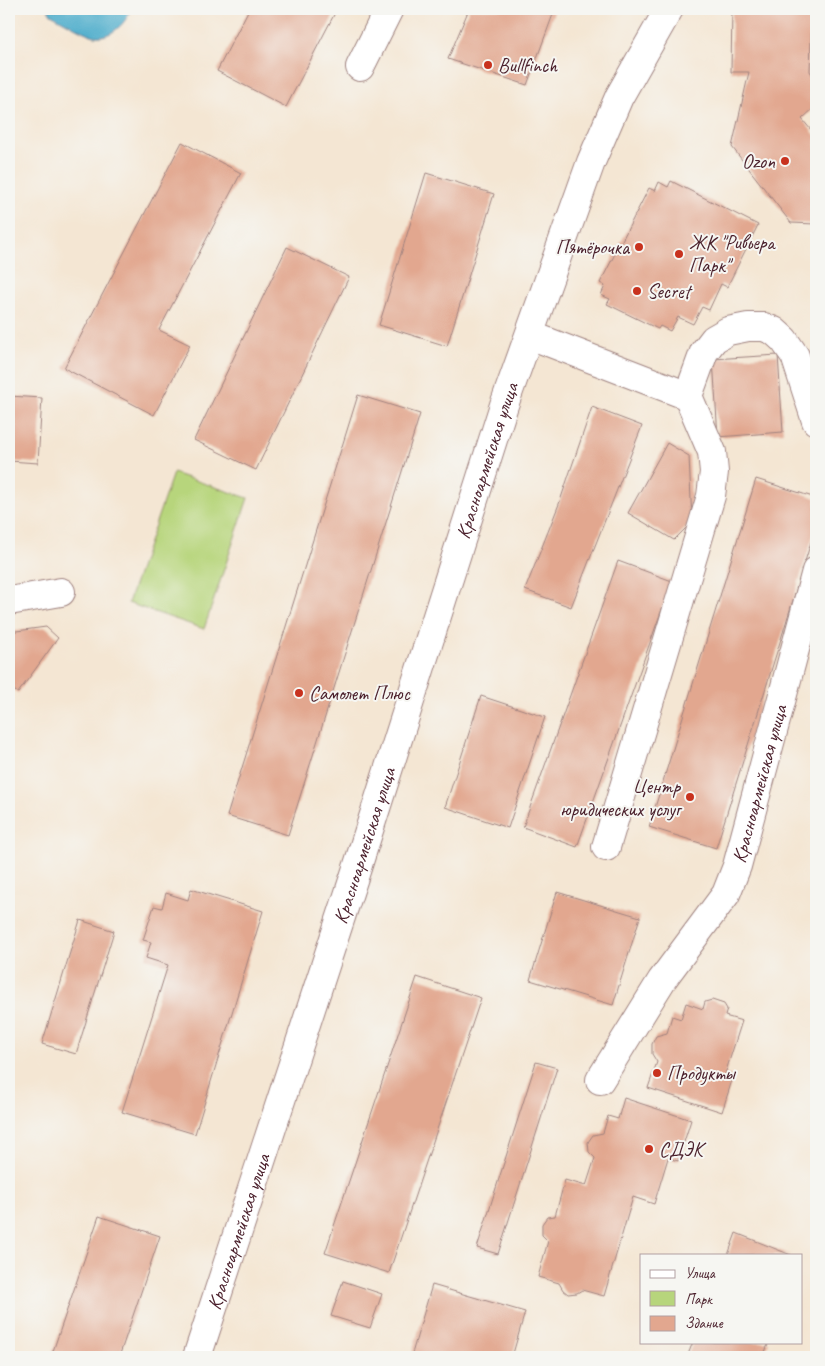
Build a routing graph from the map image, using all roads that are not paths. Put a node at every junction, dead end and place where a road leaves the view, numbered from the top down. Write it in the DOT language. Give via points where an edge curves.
graph roads {
  1 [pos="389,9"];
  2 [pos="669,9"];
  3 [pos="360,67"];
  4 [pos="530,335"];
  5 [pos="688,396"];
  6 [pos="816,422"];
  7 [pos="816,571"];
  8 [pos="61,592"];
  9 [pos="9,601"];
  10 [pos="606,847"];
  11 [pos="600,1080"];
  12 [pos="197,1357"];
  1 -- 3 [label="street"];
  2 -- 4 [label="street, Красноармейская улица" via="619,97 591,162"];
  4 -- 5 [label="street"];
  4 -- 12 [label="street, Красноармейская улица" via="504,405"];
  5 -- 6 [label="street" via="704,352 714,339 728,331 764,327 784,340 795,356"];
  5 -- 10 [label="street" via="712,452 711,496"];
  7 -- 11 [label="street, Красноармейская улица" via="737,866 726,894 662,980"];
  8 -- 9 [label="street"];
}
